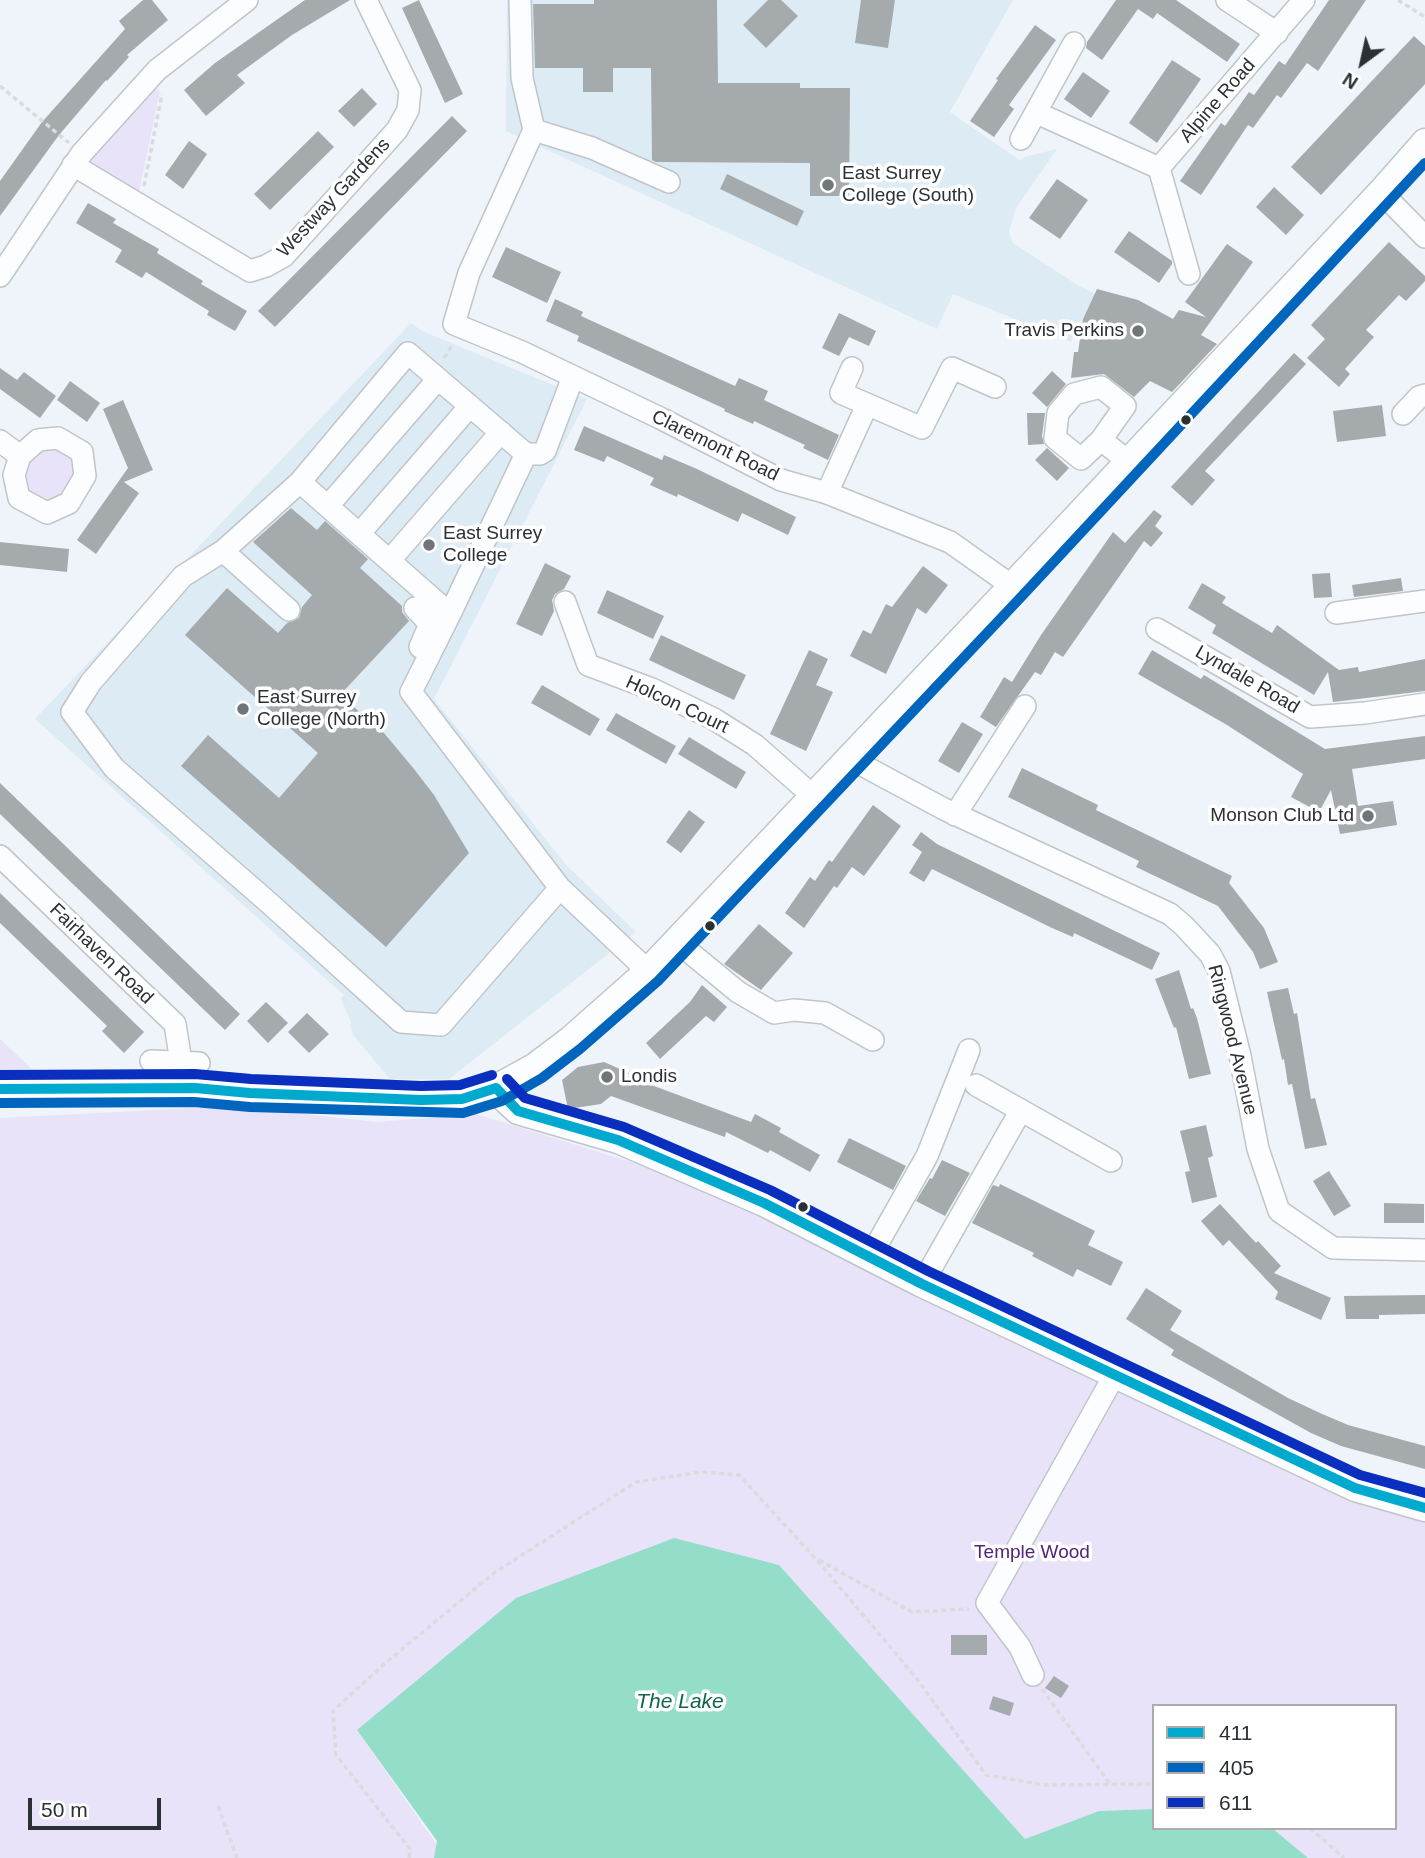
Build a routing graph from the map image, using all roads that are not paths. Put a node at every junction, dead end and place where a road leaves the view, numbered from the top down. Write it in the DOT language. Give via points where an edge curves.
graph roads {
  1 [pos="247,0"];
  2 [pos="366,0"];
  3 [pos="520,0"];
  4 [pos="1227,0"];
  5 [pos="1304,0"];
  6 [pos="1277,33"];
  7 [pos="1074,43"];
  8 [pos="1037,113"];
  9 [pos="534,130"];
  10 [pos="1021,139"];
  11 [pos="1425,142"];
  12 [pos="78,159"];
  13 [pos="1159,168"];
  14 [pos="669,182"];
  15 [pos="1381,192"];
  16 [pos="1425,237"];
  17 [pos="1188,274"];
  18 [pos="0,276"];
  19 [pos="852,368"];
  20 [pos="436,377"];
  21 [pos="573,377"];
  22 [pos="995,387"];
  23 [pos="1425,395"];
  24 [pos="867,405"];
  25 [pos="470,406"];
  26 [pos="1403,414"];
  27 [pos="501,432"];
  28 [pos="0,440"];
  29 [pos="1101,440"];
  30 [pos="526,454"];
  31 [pos="20,456"];
  32 [pos="1128,461"];
  33 [pos="300,482"];
  34 [pos="827,493"];
  35 [pos="328,506"];
  36 [pos="360,533"];
  37 [pos="223,551"];
  38 [pos="390,560"];
  39 [pos="1012,586"];
  40 [pos="1425,601"];
  41 [pos="565,602"];
  42 [pos="415,608"];
  43 [pos="289,610"];
  44 [pos="1336,613"];
  45 [pos="450,614"];
  46 [pos="1157,629"];
  47 [pos="411,692"];
  48 [pos="1425,704"];
  49 [pos="1025,706"];
  50 [pos="849,758"];
  51 [pos="813,796"];
  52 [pos="955,815"];
  53 [pos="0,856"];
  54 [pos="560,888"];
  55 [pos="676,941"];
  56 [pos="648,971"];
  57 [pos="873,1040"];
  58 [pos="969,1050"];
  59 [pos="151,1060"];
  60 [pos="975,1085"];
  61 [pos="496,1088"];
  62 [pos="0,1089"];
  63 [pos="1021,1110"];
  64 [pos="1111,1161"];
  65 [pos="1425,1250"];
  66 [pos="870,1257"];
  67 [pos="922,1284"];
  68 [pos="1114,1376"];
  69 [pos="1425,1508"];
  70 [pos="1033,1675"];
  1 -- 12 [label="street" via="153,75"];
  2 -- 12 [label="street, Westway Gardens" via="411,90 408,110 397,130 284,256 266,266 250,271 140,205"];
  3 -- 9 [label="street" via="522,78"];
  4 -- 6 [label="street"];
  5 -- 6 [label="street, Alpine Road"];
  6 -- 13 [label="street, Alpine Road"];
  7 -- 8 [label="street"];
  8 -- 10 [label="street"];
  8 -- 13 [label="street"];
  9 -- 14 [label="street" via="592,148"];
  9 -- 21 [label="street, Claremont Road" via="469,273 458,325"];
  11 -- 15 [label="main road"];
  12 -- 18 [label="street"];
  13 -- 17 [label="street"];
  15 -- 16 [label="street"];
  15 -- 32 [label="main road"];
  19 -- 24 [label="street" via="841,393"];
  20 -- 25 [label="street"];
  20 -- 33 [label="street" via="408,353"];
  20 -- 35 [label="street"];
  21 -- 30 [label="street" via="545,451"];
  21 -- 34 [label="street, Claremont Road" via="781,480"];
  22 -- 24 [label="street" via="951,368 922,428"];
  23 -- 26 [label="street"];
  24 -- 34 [label="street"];
  25 -- 27 [label="street"];
  25 -- 36 [label="street"];
  27 -- 30 [label="street"];
  27 -- 38 [label="street"];
  28 -- 31 [label="street"];
  29 -- 32 [label="street"];
  30 -- 45 [label="street"];
  32 -- 39 [label="main road"];
  33 -- 35 [label="street"];
  33 -- 37 [label="street"];
  34 -- 39 [label="street, Claremont Road" via="950,542"];
  35 -- 36 [label="street"];
  36 -- 38 [label="street"];
  37 -- 43 [label="street"];
  37 -- 54 [label="street" via="184,576 91,682 72,712 114,768 401,1022 441,1025"];
  38 -- 45 [label="street"];
  39 -- 50 [label="main road"];
  40 -- 44 [label="street"];
  41 -- 51 [label="street, Holcon Court" via="588,665 714,719 755,745"];
  42 -- 47 [label="street" via="430,624 402,685"];
  45 -- 47 [label="street"];
  46 -- 48 [label="street, Lyndale Road" via="1310,717"];
  47 -- 54 [label="street"];
  49 -- 52 [label="street"];
  50 -- 51 [label="main road"];
  50 -- 52 [label="street, Ringwood Avenue"];
  51 -- 55 [label="main road"];
  52 -- 65 [label="street, Ringwood Avenue" via="1170,914 1184,926 1219,971 1258,1149 1279,1211 1333,1248"];
  53 -- 59 [label="street, Fairhaven Road" via="175,1024 190,1062"];
  54 -- 56 [label="street"];
  55 -- 56 [label="main road"];
  55 -- 57 [label="street" via="738,992 774,1013 825,1013"];
  56 -- 61 [label="main road" via="571,1039"];
  58 -- 66 [label="street" via="927,1156"];
  60 -- 63 [label="street"];
  61 -- 62 [label="main road" via="462,1099 435,1100 195,1088"];
  61 -- 66 [label="main road" via="518,1111 618,1140 764,1203"];
  63 -- 64 [label="street"];
  63 -- 67 [label="street"];
  66 -- 67 [label="main road"];
  67 -- 68 [label="main road"];
  68 -- 69 [label="main road" via="1355,1488"];
  68 -- 70 [label="street" via="987,1602 1020,1647"];
}
